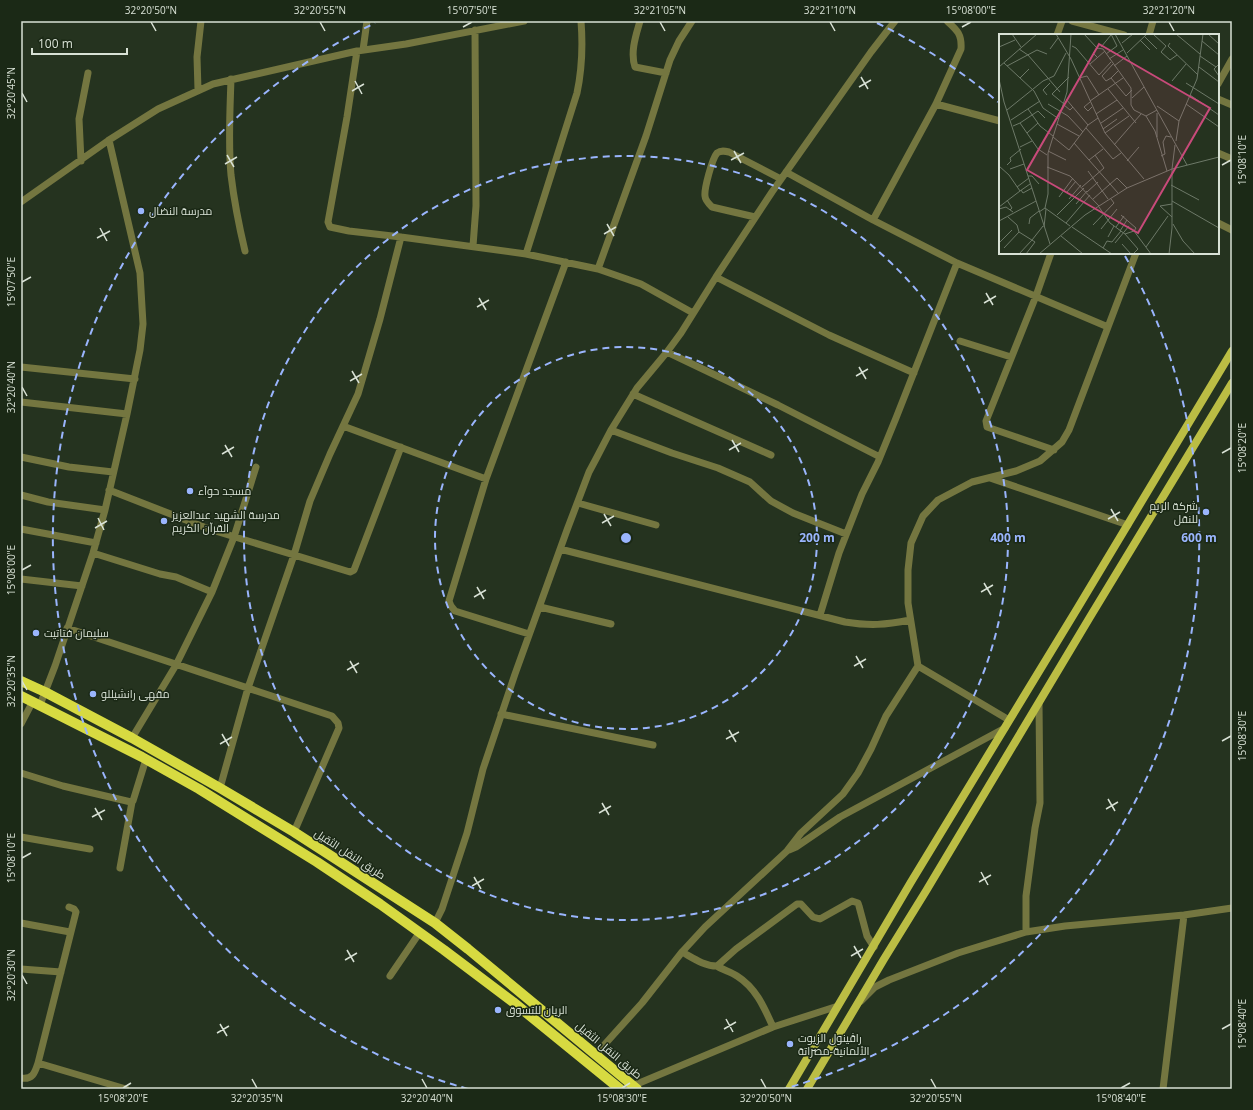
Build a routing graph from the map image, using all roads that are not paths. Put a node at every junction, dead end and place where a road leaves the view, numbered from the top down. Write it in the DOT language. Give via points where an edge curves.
graph roads {
  1 [pos="201,21"];
  2 [pos="367,21"];
  3 [pos="524,21"];
  4 [pos="581,21"];
  5 [pos="640,21"];
  6 [pos="692,21"];
  7 [pos="895,21"];
  8 [pos="947,21"];
  9 [pos="1062,21"];
  10 [pos="1072,21"];
  11 [pos="1153,21"];
  12 [pos="516,22"];
  13 [pos="475,30"];
  14 [pos="1057,34"];
  15 [pos="1120,34"];
  16 [pos="1149,34"];
  17 [pos="360,51"];
  18 [pos="1232,59"];
  19 [pos="1219,69"];
  20 [pos="1226,72"];
  21 [pos="88,73"];
  22 [pos="666,73"];
  23 [pos="231,79"];
  24 [pos="1219,82"];
  25 [pos="198,90"];
  26 [pos="1219,99"];
  27 [pos="936,104"];
  28 [pos="1232,105"];
  29 [pos="999,121"];
  30 [pos="109,140"];
  31 [pos="1219,153"];
  32 [pos="1232,159"];
  33 [pos="81,161"];
  34 [pos="786,172"];
  35 [pos="781,179"];
  36 [pos="21,202"];
  37 [pos="755,217"];
  38 [pos="873,220"];
  39 [pos="1219,224"];
  40 [pos="1232,230"];
  41 [pos="401,237"];
  42 [pos="473,246"];
  43 [pos="245,251"];
  44 [pos="526,254"];
  45 [pos="1051,254"];
  46 [pos="1134,254"];
  47 [pos="566,262"];
  48 [pos="957,263"];
  49 [pos="598,269"];
  50 [pos="716,277"];
  51 [pos="1036,296"];
  52 [pos="693,313"];
  53 [pos="1108,327"];
  54 [pos="960,341"];
  55 [pos="1232,351"];
  56 [pos="667,352"];
  57 [pos="1011,357"];
  58 [pos="21,367"];
  59 [pos="914,374"];
  60 [pos="135,379"];
  61 [pos="1232,383"];
  62 [pos="632,394"];
  63 [pos="21,402"];
  64 [pos="128,414"];
  65 [pos="343,426"];
  66 [pos="611,430"];
  67 [pos="401,447"];
  68 [pos="1054,450"];
  69 [pos="771,454"];
  70 [pos="21,457"];
  71 [pos="880,457"];
  72 [pos="256,467"];
  73 [pos="113,472"];
  74 [pos="486,478"];
  75 [pos="990,478"];
  76 [pos="109,490"];
  77 [pos="21,495"];
  78 [pos="578,503"];
  79 [pos="105,510"];
  80 [pos="656,525"];
  81 [pos="1128,525"];
  82 [pos="21,529"];
  83 [pos="846,534"];
  84 [pos="234,537"];
  85 [pos="96,543"];
  86 [pos="560,549"];
  87 [pos="93,553"];
  88 [pos="294,555"];
  89 [pos="21,579"];
  90 [pos="82,586"];
  91 [pos="212,592"];
  92 [pos="540,607"];
  93 [pos="1077,609"];
  94 [pos="820,615"];
  95 [pos="1090,617"];
  96 [pos="910,620"];
  97 [pos="611,624"];
  98 [pos="67,628"];
  99 [pos="529,634"];
  100 [pos="176,665"];
  101 [pos="918,666"];
  102 [pos="21,681"];
  103 [pos="248,688"];
  104 [pos="45,692"];
  105 [pos="21,696"];
  106 [pos="36,703"];
  107 [pos="1039,703"];
  108 [pos="502,714"];
  109 [pos="1009,720"];
  110 [pos="21,724"];
  111 [pos="1005,728"];
  112 [pos="132,738"];
  113 [pos="653,745"];
  114 [pos="146,759"];
  115 [pos="21,773"];
  116 [pos="220,788"];
  117 [pos="132,802"];
  118 [pos="294,832"];
  119 [pos="21,837"];
  120 [pos="90,848"];
  121 [pos="787,851"];
  122 [pos="120,868"];
  123 [pos="69,907"];
  124 [pos="1232,908"];
  125 [pos="1184,915"];
  126 [pos="21,923"];
  127 [pos="435,923"];
  128 [pos="70,932"];
  129 [pos="420,932"];
  130 [pos="1026,932"];
  131 [pos="874,947"];
  132 [pos="682,952"];
  133 [pos="717,966"];
  134 [pos="21,969"];
  135 [pos="61,972"];
  136 [pos="390,976"];
  137 [pos="860,1002"];
  138 [pos="838,1006"];
  139 [pos="773,1027"];
  140 [pos="596,1054"];
  141 [pos="38,1063"];
  142 [pos="21,1078"];
  143 [pos="631,1088"];
  144 [pos="126,1089"];
  145 [pos="620,1089"];
  146 [pos="789,1089"];
  147 [pos="807,1089"];
  148 [pos="1163,1089"];
  1 -- 25 [label="street" via="197,57"];
  2 -- 17 [label="street"];
  3 -- 12 [label="street"];
  4 -- 44 [label="street" via="582,58 577,93"];
  5 -- 22 [label="street" via="634,45 635,67"];
  6 -- 22 [label="street" via="678,41"];
  7 -- 34 [label="street"];
  8 -- 27 [label="street" via="962,39 961,49"];
  9 -- 14 [label="street"];
  10 -- 15 [label="street"];
  11 -- 16 [label="street"];
  12 -- 13 [label="street"];
  13 -- 17 [label="street"];
  13 -- 42 [label="street" via="476,198"];
  17 -- 23 [label="street"];
  17 -- 41 [label="street" via="329,224 333,228 344,230"];
  18 -- 20 [label="street"];
  19 -- 20 [label="street"];
  20 -- 24 [label="street"];
  21 -- 33 [label="street" via="79,119"];
  22 -- 49 [label="street"];
  23 -- 25 [label="street"];
  23 -- 43 [label="street" via="231,174"];
  25 -- 30 [label="street" via="158,109"];
  26 -- 28 [label="street"];
  27 -- 29 [label="street"];
  27 -- 38 [label="street"];
  30 -- 33 [label="street"];
  30 -- 60 [label="street" via="136,250 142,286 143,324"];
  31 -- 32 [label="street"];
  33 -- 36 [label="street"];
  34 -- 35 [label="street"];
  34 -- 38 [label="street"];
  35 -- 37 [label="street"];
  35 -- 37 [label="street" via="729,152 722,151 717,154 707,178 705,197 708,203 712,207"];
  37 -- 50 [label="street"];
  38 -- 48 [label="street"];
  39 -- 40 [label="street"];
  41 -- 42 [label="street"];
  41 -- 65 [label="street" via="369,360 358,394"];
  42 -- 44 [label="street"];
  44 -- 47 [label="street"];
  45 -- 51 [label="street"];
  46 -- 53 [label="street"];
  47 -- 49 [label="street"];
  47 -- 74 [label="street"];
  48 -- 51 [label="street"];
  48 -- 59 [label="street"];
  49 -- 52 [label="street" via="641,284"];
  50 -- 52 [label="street"];
  50 -- 59 [label="street"];
  51 -- 53 [label="street"];
  51 -- 57 [label="street"];
  52 -- 56 [label="street"];
  53 -- 68 [label="street" via="1069,430"];
  54 -- 57 [label="street"];
  55 -- 81 [label="main road"];
  56 -- 62 [label="street"];
  56 -- 71 [label="street"];
  57 -- 68 [label="street" via="986,425"];
  58 -- 60 [label="street"];
  59 -- 71 [label="street"];
  60 -- 64 [label="street"];
  61 -- 95 [label="main road"];
  62 -- 66 [label="street"];
  62 -- 69 [label="street"];
  63 -- 64 [label="street"];
  64 -- 73 [label="street"];
  65 -- 67 [label="street"];
  65 -- 88 [label="street" via="310,501"];
  66 -- 78 [label="street" via="589,472"];
  66 -- 83 [label="street" via="750,482 771,501 793,513"];
  67 -- 74 [label="street"];
  67 -- 88 [label="street" via="353,571 344,571"];
  68 -- 75 [label="street" via="1034,464"];
  70 -- 73 [label="street" via="69,467"];
  71 -- 83 [label="street"];
  72 -- 84 [label="street"];
  73 -- 76 [label="street"];
  74 -- 99 [label="street" via="449,601 455,611"];
  75 -- 81 [label="street"];
  75 -- 96 [label="street" via="972,482 938,500 923,516 911,543 908,576"];
  76 -- 79 [label="street"];
  76 -- 84 [label="street"];
  77 -- 79 [label="street" via="48,502"];
  78 -- 80 [label="street"];
  78 -- 86 [label="street"];
  79 -- 85 [label="street"];
  81 -- 93 [label="main road"];
  82 -- 85 [label="street"];
  83 -- 94 [label="street"];
  84 -- 88 [label="street"];
  84 -- 91 [label="street"];
  85 -- 87 [label="street"];
  86 -- 92 [label="street"];
  86 -- 94 [label="street"];
  87 -- 90 [label="street"];
  87 -- 91 [label="street" via="176,577"];
  88 -- 103 [label="street"];
  89 -- 90 [label="street"];
  90 -- 98 [label="street"];
  91 -- 100 [label="street"];
  92 -- 97 [label="street"];
  92 -- 99 [label="street"];
  93 -- 95 [label="main road"];
  93 -- 109 [label="main road"];
  94 -- 96 [label="street" via="864,625"];
  95 -- 107 [label="main road"];
  96 -- 101 [label="street"];
  98 -- 100 [label="street"];
  98 -- 104 [label="street"];
  99 -- 108 [label="street"];
  100 -- 103 [label="street"];
  100 -- 112 [label="street"];
  101 -- 109 [label="street"];
  101 -- 121 [label="street" via="886,716 871,750 843,794 801,833"];
  102 -- 104 [label="highway, طريق النقل الثقيل"];
  103 -- 116 [label="street"];
  103 -- 118 [label="street" via="332,716 338,723 339,728"];
  104 -- 106 [label="street"];
  104 -- 112 [label="highway, طريق النقل الثقيل"];
  105 -- 106 [label="highway, طريق النقل الثقيل"];
  106 -- 110 [label="street"];
  106 -- 114 [label="highway, طريق النقل الثقيل"];
  107 -- 130 [label="street" via="1040,803 1026,896"];
  107 -- 137 [label="main road"];
  108 -- 113 [label="street"];
  108 -- 127 [label="street" via="483,769 467,833"];
  109 -- 111 [label="main road"];
  111 -- 121 [label="street" via="840,817"];
  111 -- 131 [label="main road"];
  112 -- 116 [label="highway, طريق النقل الثقيل"];
  114 -- 117 [label="street"];
  114 -- 129 [label="highway, طريق النقل الثقيل" via="318,862"];
  115 -- 117 [label="street"];
  116 -- 118 [label="highway, طريق النقل الثقيل"];
  117 -- 122 [label="street"];
  118 -- 127 [label="highway, طريق النقل الثقيل"];
  119 -- 120 [label="street"];
  121 -- 132 [label="street" via="705,927"];
  123 -- 128 [label="street" via="76,912"];
  124 -- 125 [label="street"];
  125 -- 130 [label="street"];
  125 -- 148 [label="street"];
  126 -- 128 [label="street"];
  127 -- 140 [label="highway, طريق النقل الثقيل"];
  128 -- 135 [label="street"];
  129 -- 136 [label="street"];
  129 -- 145 [label="highway, طريق النقل الثقيل" via="513,1002"];
  130 -- 137 [label="street" via="958,952 889,980 875,987"];
  131 -- 133 [label="street" via="867,936 858,903 852,901 820,919 814,917 799,903 742,944"];
  131 -- 138 [label="main road"];
  132 -- 133 [label="street" via="700,962"];
  132 -- 140 [label="street" via="642,1003"];
  133 -- 139 [label="street" via="736,975 750,987 759,998"];
  134 -- 135 [label="street"];
  135 -- 141 [label="street"];
  137 -- 147 [label="main road"];
  138 -- 139 [label="street"];
  138 -- 146 [label="main road"];
  139 -- 143 [label="street"];
  140 -- 143 [label="highway, طريق النقل الثقيل"];
  141 -- 142 [label="street" via="31,1077"];
  141 -- 144 [label="street"];
}
